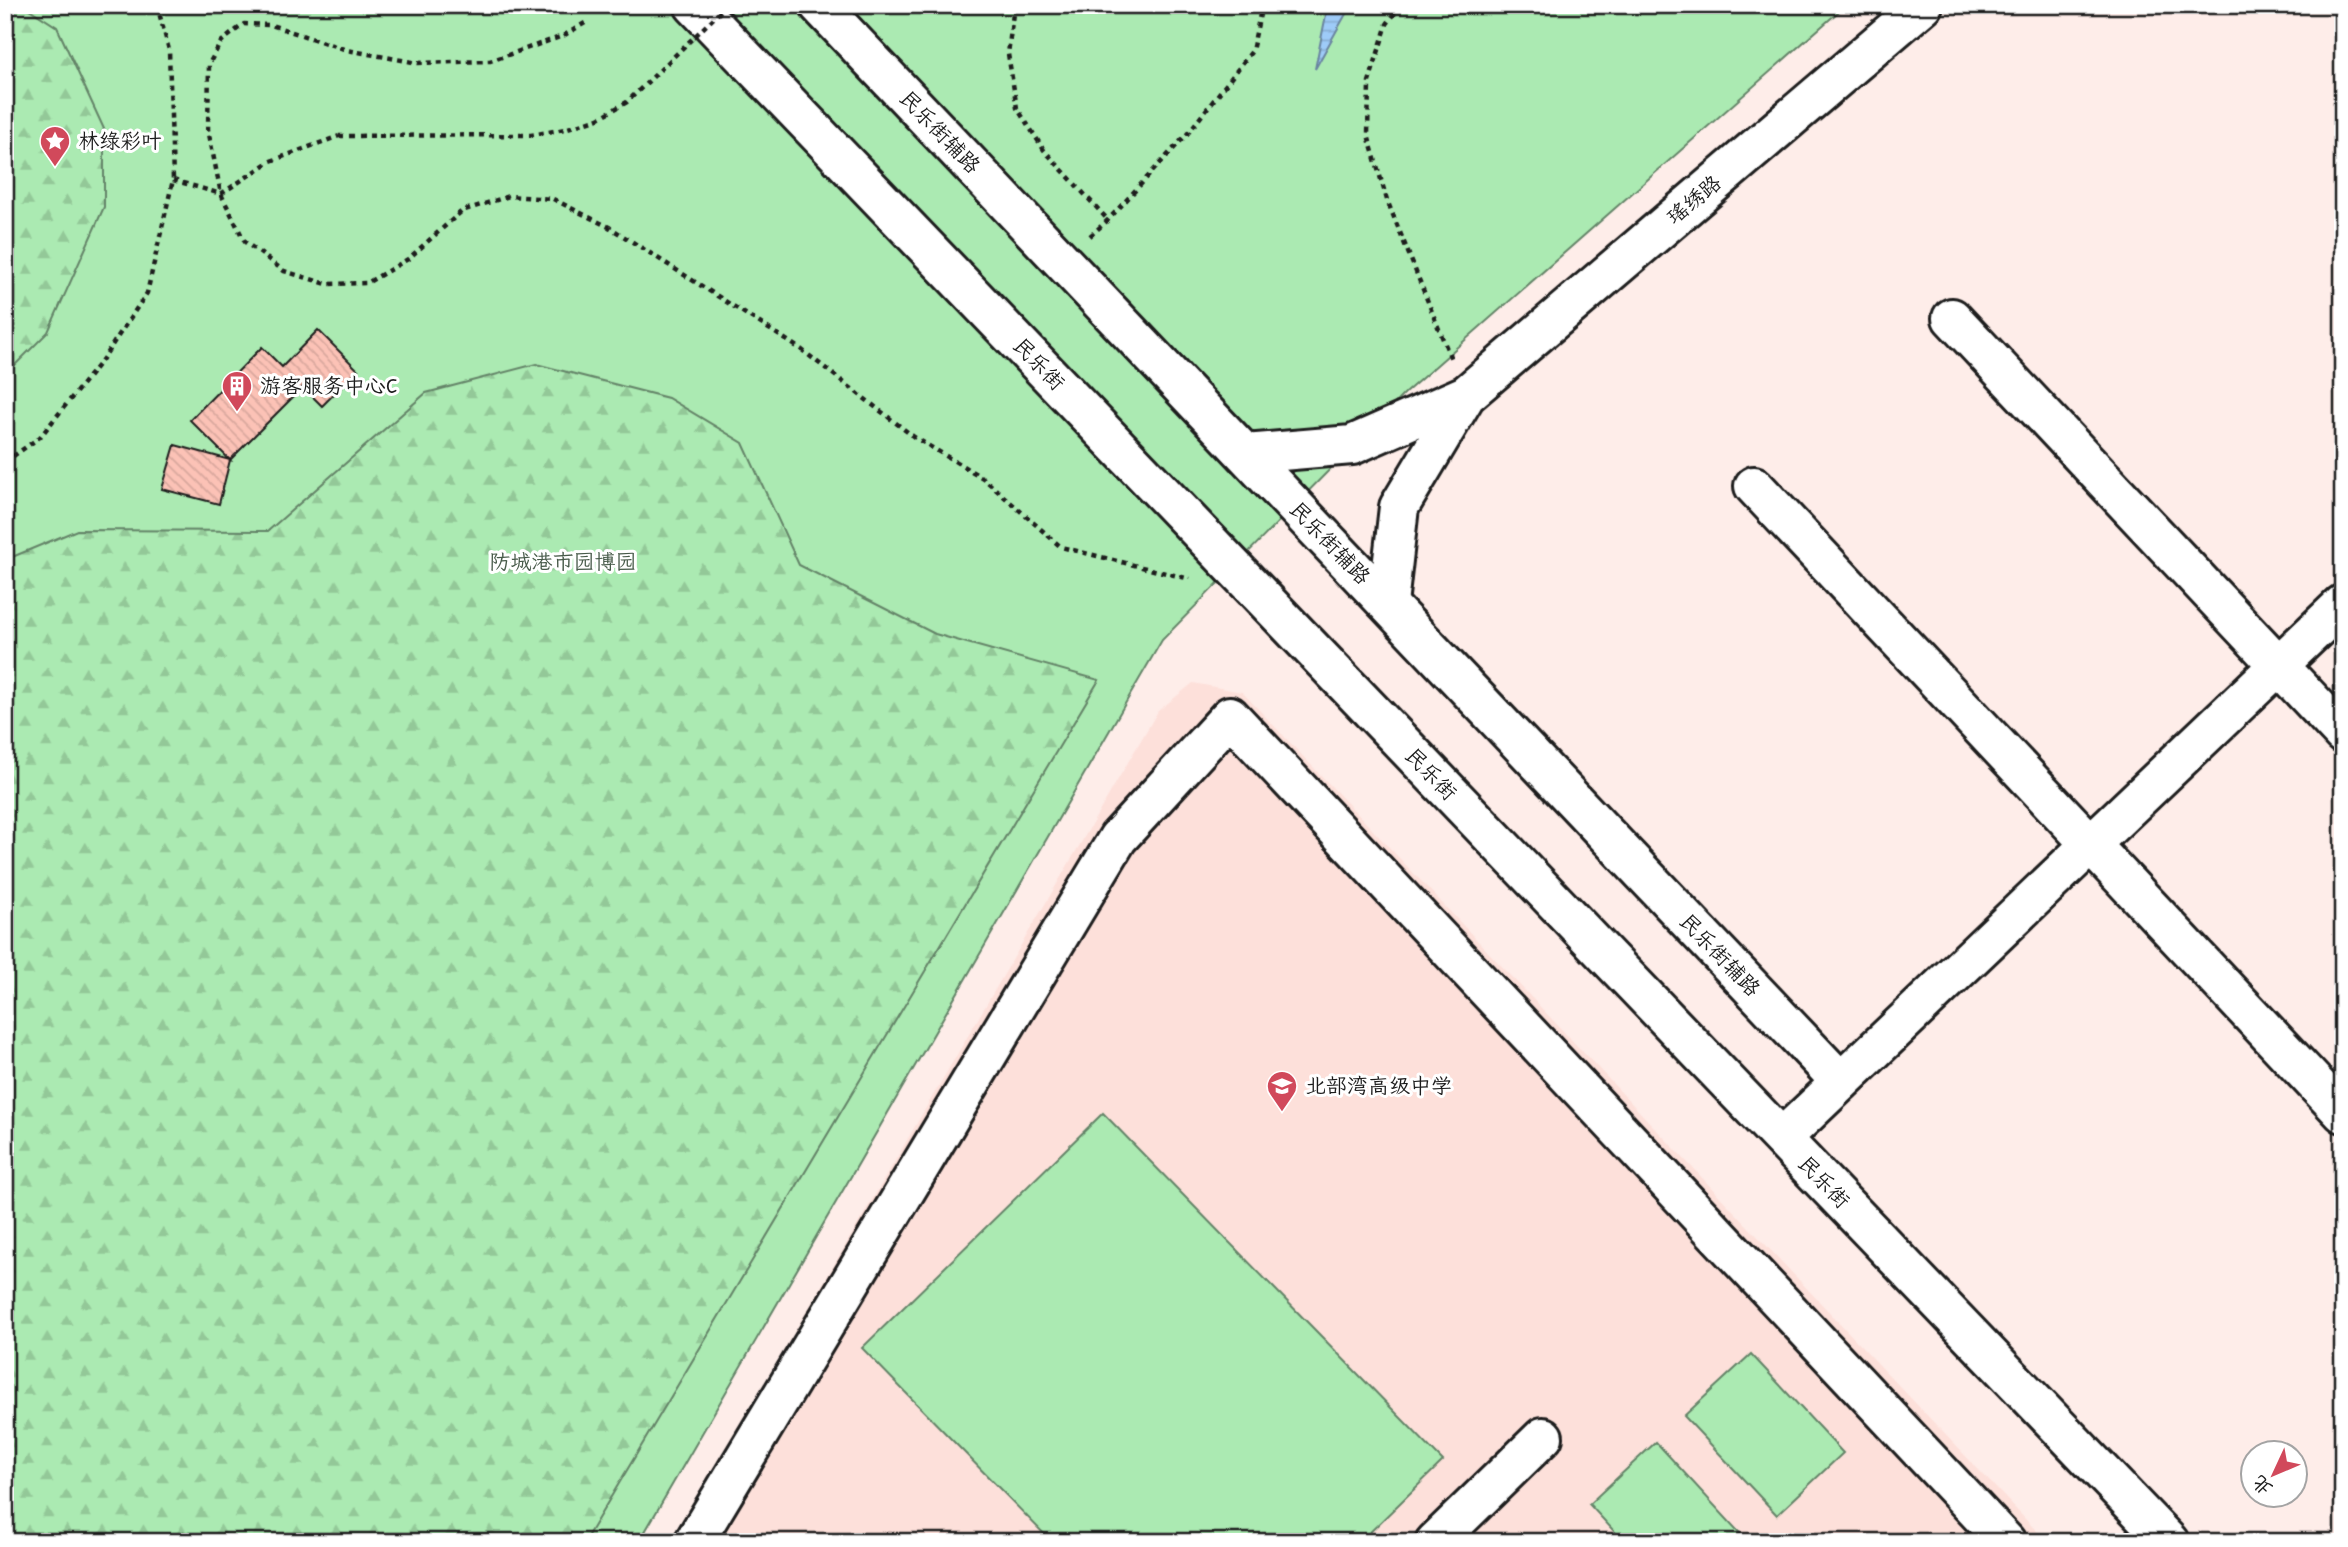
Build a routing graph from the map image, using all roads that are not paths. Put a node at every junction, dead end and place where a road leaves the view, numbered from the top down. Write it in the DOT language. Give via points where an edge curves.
graph roads {
  1 [pos="694,5"];
  2 [pos="819,5"];
  3 [pos="1923,5"];
  4 [pos="1952,318"];
  5 [pos="1466,395"];
  6 [pos="1245,454"];
  7 [pos="1754,486"];
  8 [pos="1388,604"];
  9 [pos="2343,604"];
  10 [pos="2278,665"];
  11 [pos="2343,734"];
  12 [pos="2090,844"];
  13 [pos="1841,1082"];
  14 [pos="2343,1113"];
  15 [pos="1782,1138"];
  16 [pos="1542,1437"];
  17 [pos="694,1542"];
  18 [pos="1435,1542"];
  19 [pos="2006,1542"];
  20 [pos="2169,1542"];
  1 -- 15 [label="street, 民乐街"];
  2 -- 6 [label="street, 民乐街辅路"];
  3 -- 5 [label="street, 瑶绣路"];
  4 -- 10 [label="street"];
  5 -- 6 [label="street, 瑶绣路" via="1352,445"];
  5 -- 8 [label="street, 瑶绣路" via="1399,507"];
  6 -- 8 [label="street, 民乐街辅路"];
  7 -- 12 [label="street"];
  8 -- 13 [label="street, 民乐街辅路"];
  9 -- 10 [label="street"];
  10 -- 11 [label="street"];
  10 -- 12 [label="street"];
  12 -- 13 [label="street"];
  12 -- 14 [label="street"];
  13 -- 15 [label="street"];
  15 -- 20 [label="street, 民乐街"];
  16 -- 18 [label="street"];
  17 -- 19 [label="street" via="1118,838 1230,716"];
}
